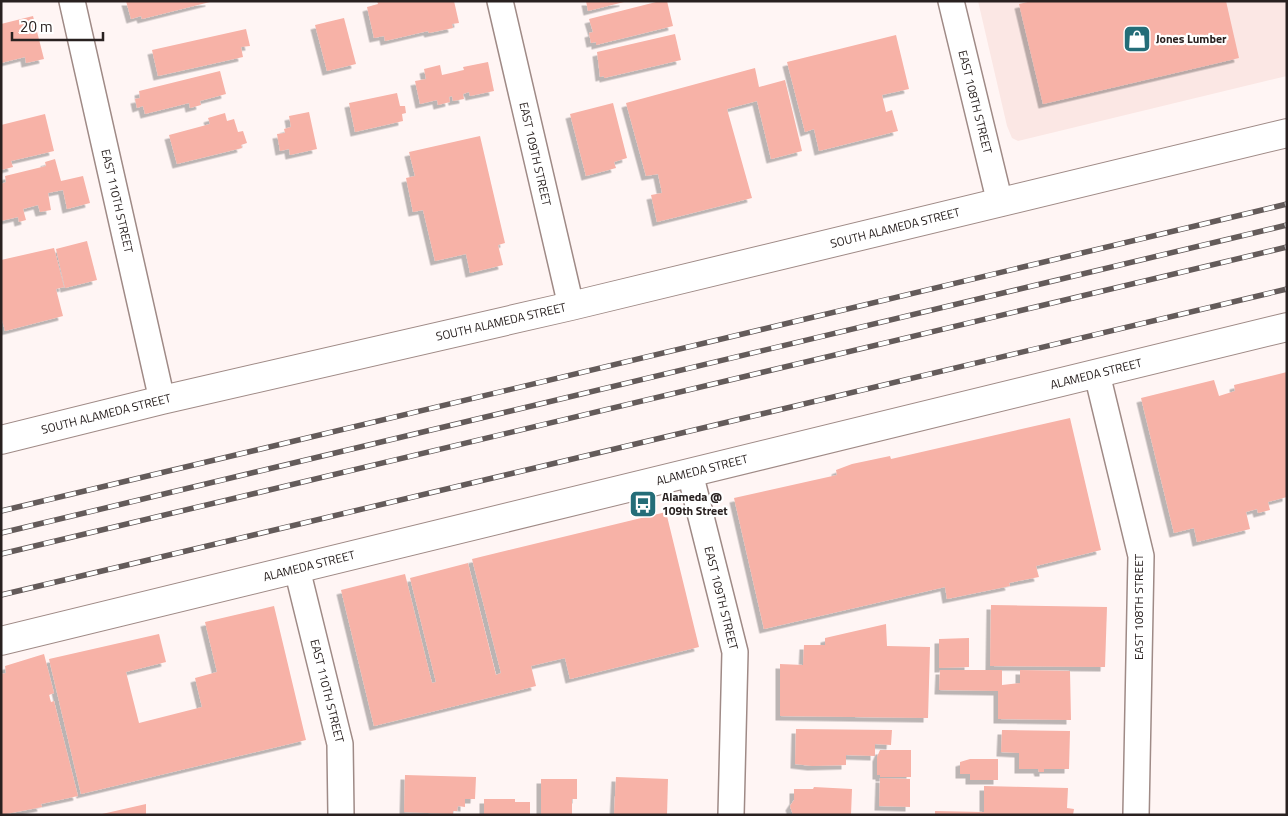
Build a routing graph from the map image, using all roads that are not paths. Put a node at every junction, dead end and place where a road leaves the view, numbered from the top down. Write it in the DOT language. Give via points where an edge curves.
graph roads {
  1 [pos="72,1"];
  2 [pos="500,1"];
  3 [pos="951,1"];
  4 [pos="1287,133"];
  5 [pos="1000,203"];
  6 [pos="571,306"];
  7 [pos="1287,327"];
  8 [pos="1097,374"];
  9 [pos="162,400"];
  10 [pos="1,440"];
  11 [pos="690,473"];
  12 [pos="297,569"];
  13 [pos="1,641"];
  14 [pos="341,815"];
  15 [pos="731,815"];
  16 [pos="1136,815"];
  1 -- 9 [label="street, EAST 110TH STREET"];
  2 -- 6 [label="street, EAST 109TH STREET"];
  3 -- 5 [label="street, EAST 108TH STREET"];
  4 -- 5 [label="street"];
  5 -- 6 [label="street, SOUTH ALAMEDA STREET"];
  6 -- 9 [label="street, SOUTH ALAMEDA STREET"];
  7 -- 8 [label="street, ALAMEDA STREET"];
  8 -- 11 [label="street, ALAMEDA STREET"];
  8 -- 16 [label="street, EAST 108TH STREET" via="1142,556"];
  9 -- 10 [label="street, SOUTH ALAMEDA STREET"];
  11 -- 12 [label="street, ALAMEDA STREET"];
  11 -- 15 [label="street, EAST 109TH STREET" via="735,652"];
  12 -- 13 [label="street, ALAMEDA STREET"];
  12 -- 14 [label="street, EAST 110TH STREET" via="340,744"];
}
